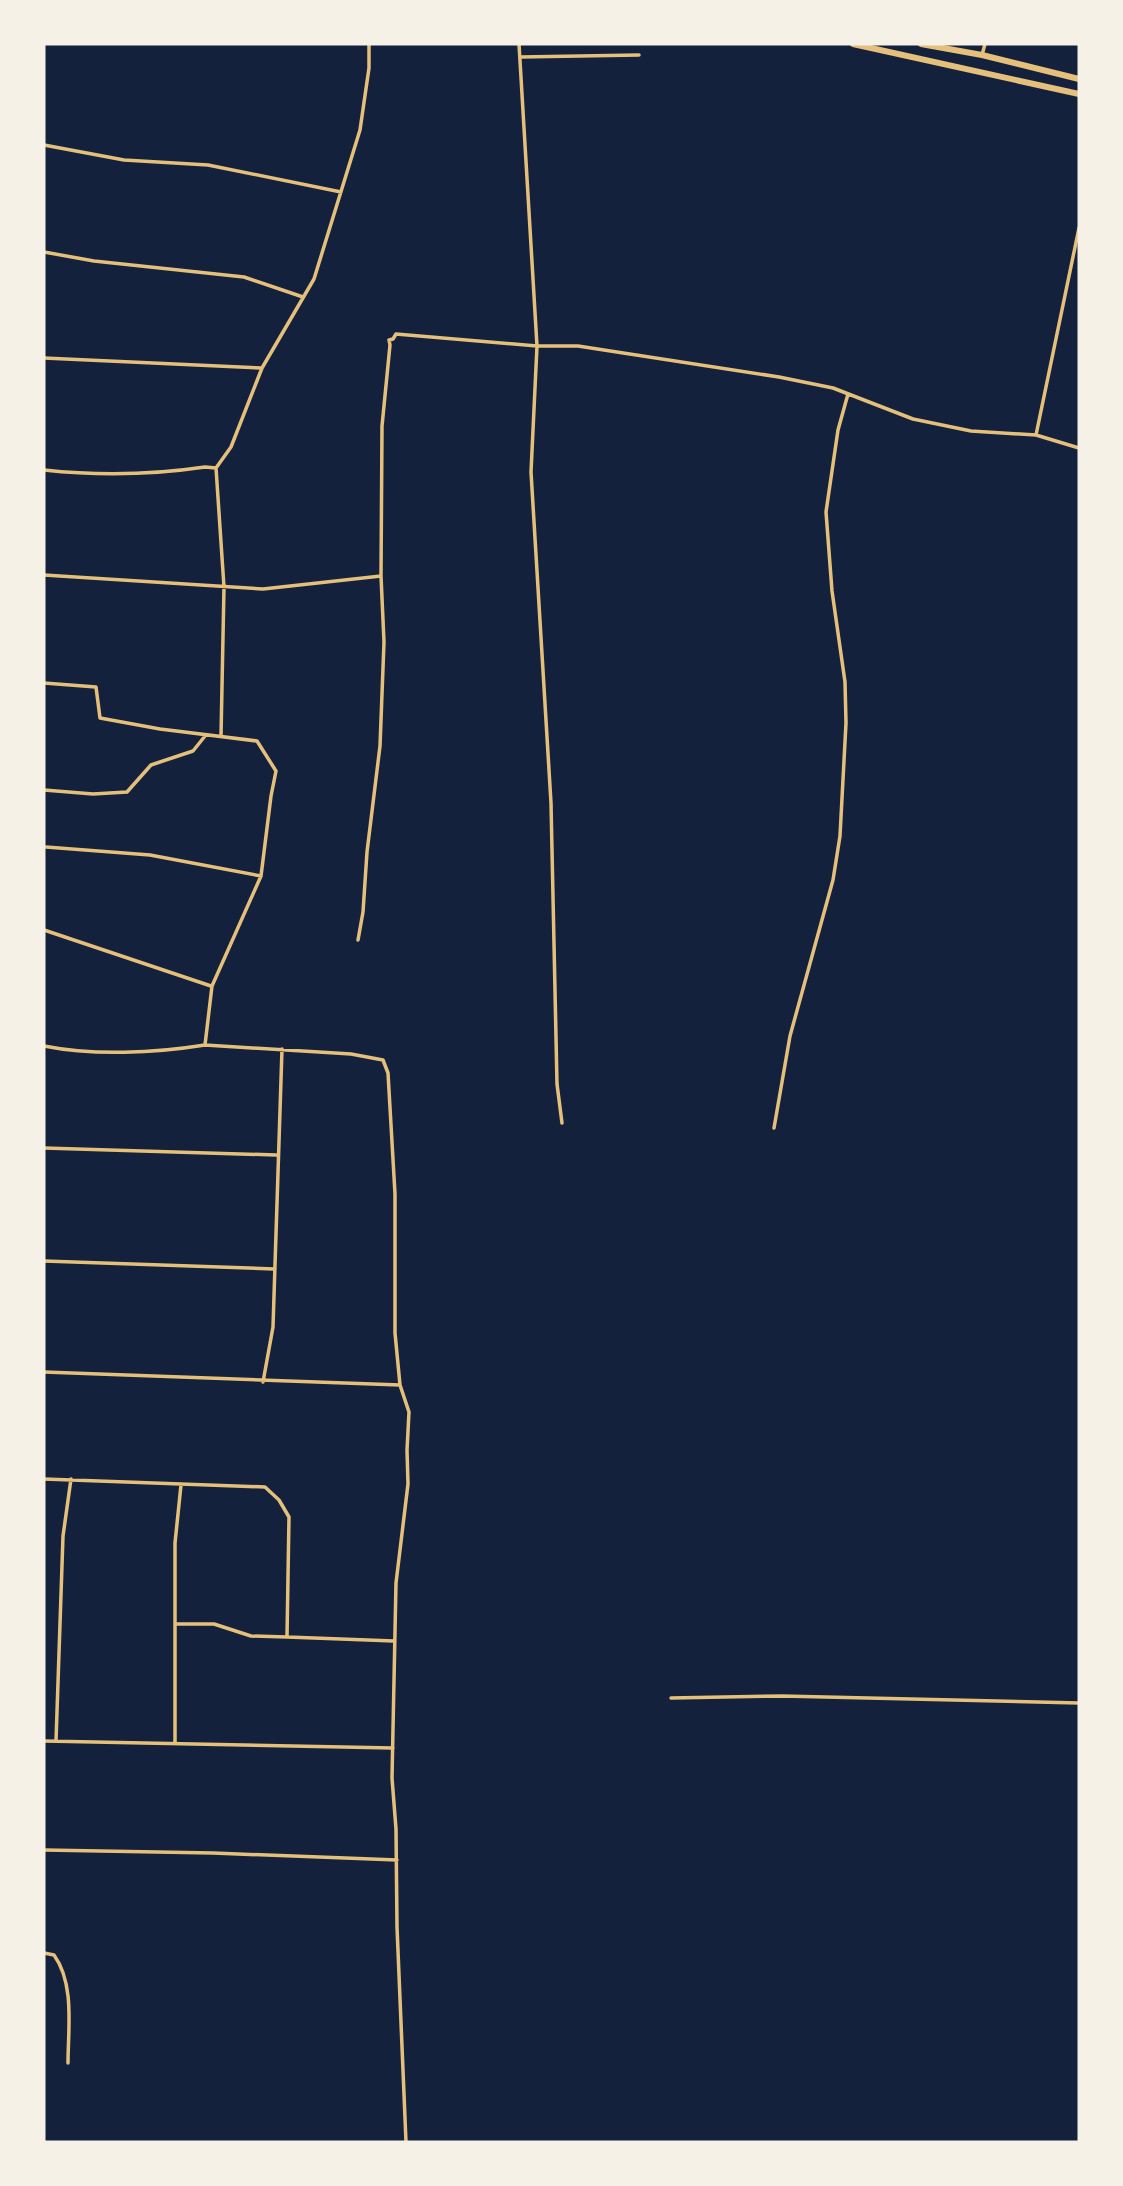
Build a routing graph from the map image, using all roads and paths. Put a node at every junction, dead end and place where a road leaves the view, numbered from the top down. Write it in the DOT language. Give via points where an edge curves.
graph roads {
  1 [pos="369,44"];
  2 [pos="519,44"];
  3 [pos="853,44"];
  4 [pos="921,44"];
  5 [pos="985,44"];
  6 [pos="639,55"];
  7 [pos="982,55"];
  8 [pos="520,57"];
  9 [pos="1079,79"];
  10 [pos="1079,94"];
  11 [pos="44,145"];
  12 [pos="341,192"];
  13 [pos="1079,228"];
  14 [pos="44,252"];
  15 [pos="303,297"];
  16 [pos="537,346"];
  17 [pos="44,358"];
  18 [pos="262,368"];
  19 [pos="848,394"];
  20 [pos="1036,435"];
  21 [pos="1079,447"];
  22 [pos="216,468"];
  23 [pos="44,470"];
  24 [pos="44,575"];
  25 [pos="381,576"];
  26 [pos="224,587"];
  27 [pos="44,683"];
  28 [pos="205,735"];
  29 [pos="222,736"];
  30 [pos="44,790"];
  31 [pos="46,847"];
  32 [pos="261,876"];
  33 [pos="44,930"];
  34 [pos="358,940"];
  35 [pos="212,986"];
  36 [pos="205,1045"];
  37 [pos="44,1046"];
  38 [pos="282,1049"];
  39 [pos="562,1123"];
  40 [pos="774,1128"];
  41 [pos="44,1148"];
  42 [pos="277,1155"];
  43 [pos="44,1261"];
  44 [pos="274,1269"];
  45 [pos="44,1373"];
  46 [pos="263,1381"];
  47 [pos="400,1385"];
  48 [pos="44,1479"];
  49 [pos="71,1479"];
  50 [pos="181,1485"];
  51 [pos="175,1624"];
  52 [pos="287,1637"];
  53 [pos="395,1641"];
  54 [pos="671,1698"];
  55 [pos="1079,1703"];
  56 [pos="44,1741"];
  57 [pos="56,1741"];
  58 [pos="175,1743"];
  59 [pos="393,1748"];
  60 [pos="44,1850"];
  61 [pos="397,1860"];
  62 [pos="44,1953"];
  63 [pos="68,2063"];
  64 [pos="407,2142"];
  1 -- 12 [label="street" via="360,130"];
  2 -- 8 [label="street"];
  3 -- 10 [label="highway"];
  4 -- 7 [label="highway"];
  5 -- 7 [label="street"];
  6 -- 8 [label="street"];
  7 -- 9 [label="highway"];
  8 -- 16 [label="street"];
  11 -- 12 [label="street" via="124,160 208,165"];
  12 -- 15 [label="street" via="314,279"];
  13 -- 20 [label="street"];
  14 -- 15 [label="street" via="244,277"];
  15 -- 18 [label="street"];
  16 -- 19 [label="street" via="578,346 651,356 779,377"];
  16 -- 25 [label="street" via="396,334 389,340 382,426"];
  16 -- 39 [label="street" via="531,472 551,803 557,1084"];
  17 -- 18 [label="street"];
  18 -- 22 [label="street" via="231,447"];
  19 -- 20 [label="street" via="913,419 971,431"];
  19 -- 40 [label="street" via="826,512 845,682 840,836 833,880 790,1036"];
  20 -- 21 [label="street"];
  22 -- 23 [label="street" via="133,475"];
  22 -- 26 [label="street"];
  24 -- 26 [label="street"];
  25 -- 26 [label="street" via="263,589"];
  25 -- 34 [label="street" via="380,746"];
  26 -- 29 [label="street"];
  27 -- 28 [label="street" via="96,687 100,718"];
  28 -- 29 [label="street"];
  28 -- 30 [label="street" via="193,751 151,765 127,792"];
  29 -- 32 [label="street" via="257,741 276,771"];
  31 -- 32 [label="street" via="150,855"];
  32 -- 35 [label="street"];
  33 -- 35 [label="street"];
  35 -- 36 [label="street"];
  36 -- 37 [label="street" via="173,1050 69,1051"];
  36 -- 38 [label="street"];
  38 -- 42 [label="street"];
  38 -- 47 [label="street" via="383,1060 388,1073"];
  41 -- 42 [label="street"];
  42 -- 44 [label="street"];
  43 -- 44 [label="street"];
  44 -- 46 [label="street" via="273,1327"];
  45 -- 46 [label="street"];
  46 -- 47 [label="street"];
  47 -- 53 [label="street" via="409,1412 408,1484 396,1583"];
  48 -- 49 [label="street"];
  49 -- 50 [label="street"];
  49 -- 57 [label="street" via="62,1536"];
  50 -- 51 [label="street"];
  50 -- 52 [label="street" via="265,1487 279,1500 289,1517"];
  51 -- 52 [label="street" via="214,1624 251,1636"];
  51 -- 58 [label="street"];
  52 -- 53 [label="street"];
  53 -- 59 [label="street"];
  54 -- 55 [label="street"];
  56 -- 57 [label="street"];
  57 -- 58 [label="street"];
  58 -- 59 [label="street"];
  59 -- 61 [label="street"];
  60 -- 61 [label="street"];
  61 -- 64 [label="street"];
  62 -- 63 [label="street" via="54,1955 60,1964 67,1988"];
}
